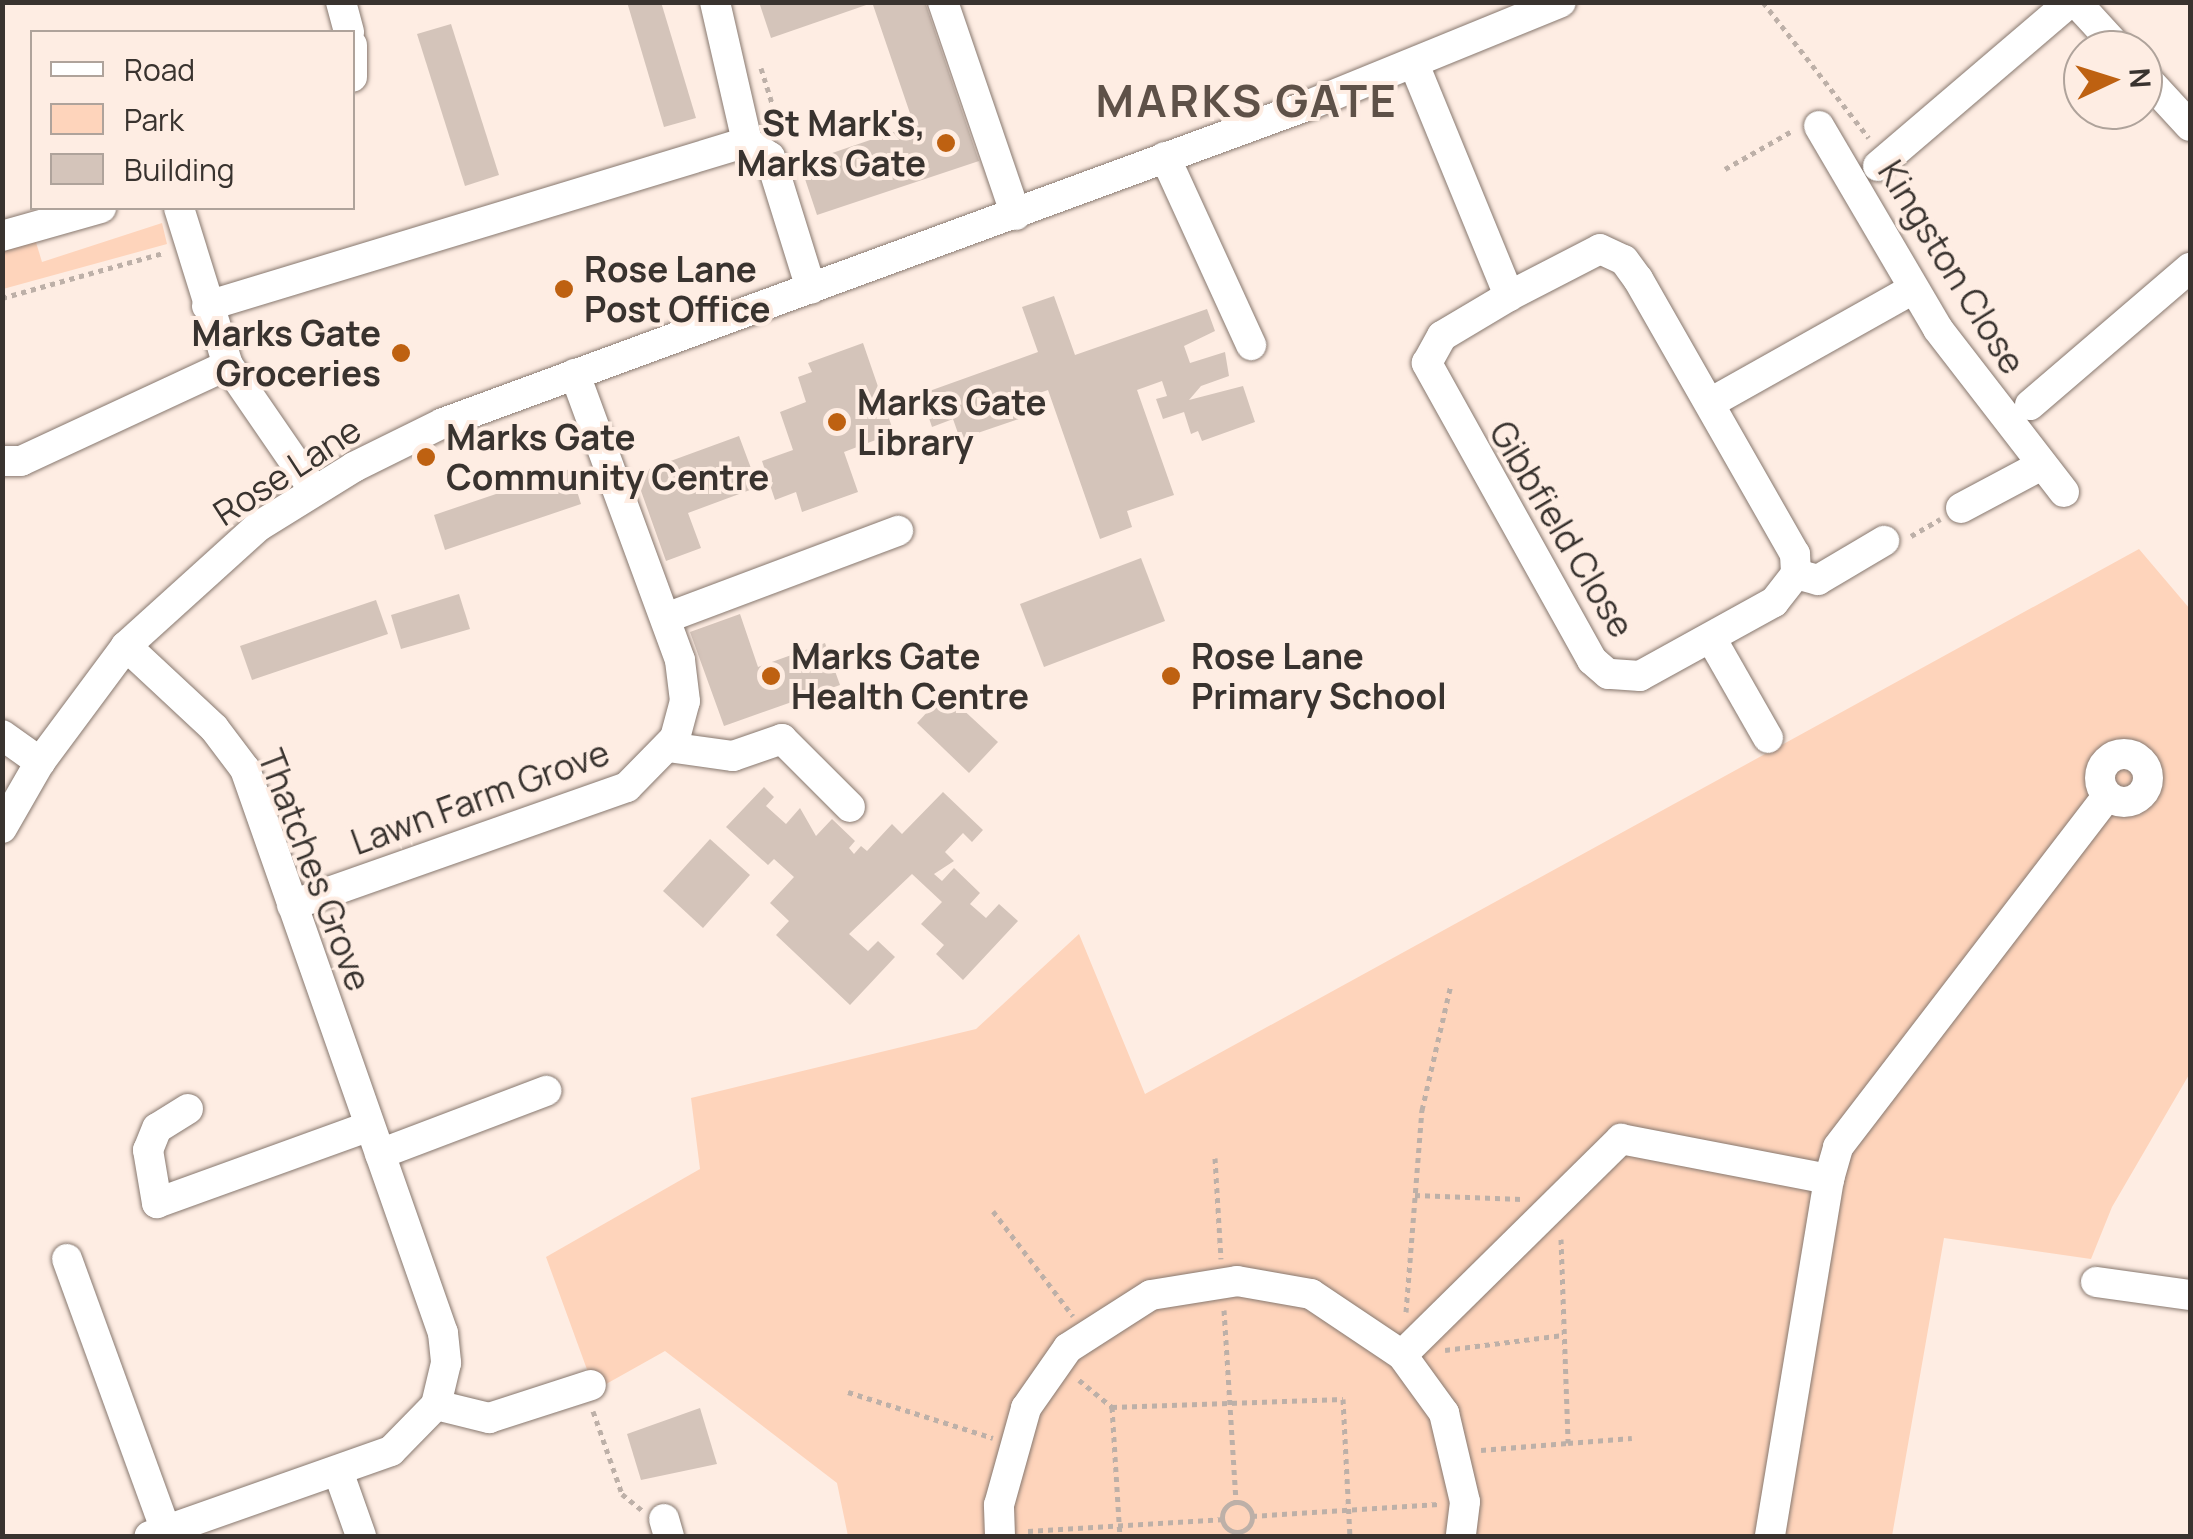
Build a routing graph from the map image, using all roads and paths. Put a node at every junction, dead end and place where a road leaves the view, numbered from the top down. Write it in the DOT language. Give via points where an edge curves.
graph roads {
  1 [pos="340,2"];
  2 [pos="714,2"];
  3 [pos="943,2"];
  4 [pos="1561,2"];
  5 [pos="1763,2"];
  6 [pos="2073,2"];
  7 [pos="1500,15"];
  8 [pos="349,30"];
  9 [pos="2100,30"];
  10 [pos="1414,64"];
  11 [pos="2163,97"];
  12 [pos="1842,103"];
  13 [pos="1816,121"];
  14 [pos="2190,126"];
  15 [pos="747,142"];
  16 [pos="1165,157"];
  17 [pos="1881,163"];
  18 [pos="1725,169"];
  19 [pos="94,210"];
  20 [pos="180,210"];
  21 [pos="1016,215"];
  22 [pos="2,236"];
  23 [pos="190,246"];
  24 [pos="2190,268"];
  25 [pos="810,289"];
  26 [pos="1913,289"];
  27 [pos="1509,296"];
  28 [pos="2,298"];
  29 [pos="208,306"];
  30 [pos="1251,345"];
  31 [pos="228,364"];
  32 [pos="575,374"];
  33 [pos="1710,403"];
  34 [pos="2030,406"];
  35 [pos="2,461"];
  36 [pos="2042,465"];
  37 [pos="314,490"];
  38 [pos="2064,492"];
  39 [pos="1961,508"];
  40 [pos="898,530"];
  41 [pos="1884,541"];
  42 [pos="1796,574"];
  43 [pos="666,618"];
  44 [pos="1711,638"];
  45 [pos="126,646"];
  46 [pos="2,735"];
  47 [pos="1768,738"];
  48 [pos="668,747"];
  49 [pos="40,762"];
  50 [pos="2107,796"];
  51 [pos="850,808"];
  52 [pos="2,828"];
  53 [pos="292,905"];
  54 [pos="1451,984"];
  55 [pos="546,1090"];
  56 [pos="188,1109"];
  57 [pos="375,1140"];
  58 [pos="1214,1158"];
  59 [pos="1829,1179"];
  60 [pos="1415,1195"];
  61 [pos="1559,1200"];
  62 [pos="993,1212"];
  63 [pos="67,1259"];
  64 [pos="2096,1282"];
  65 [pos="1222,1284"];
  66 [pos="2190,1296"];
  67 [pos="1087,1335"];
  68 [pos="1563,1335"];
  69 [pos="1402,1355"];
  70 [pos="1058,1362"];
  71 [pos="587,1388"];
  72 [pos="848,1392"];
  73 [pos="1230,1402"];
  74 [pos="436,1405"];
  75 [pos="1112,1407"];
  76 [pos="1632,1438"];
  77 [pos="1568,1443"];
  78 [pos="1016,1445"];
  79 [pos="1453,1452"];
  80 [pos="338,1470"];
  81 [pos="1236,1502"];
  82 [pos="1465,1502"];
  83 [pos="1349,1510"];
  84 [pos="1252,1516"];
  85 [pos="1222,1519"];
  86 [pos="660,1524"];
  87 [pos="1120,1525"];
  88 [pos="158,1534"];
  89 [pos="1000,1534"];
  90 [pos="1236,1534"];
  91 [pos="361,1536"];
  92 [pos="1120,1536"];
  93 [pos="1350,1536"];
  94 [pos="1460,1536"];
  95 [pos="1770,1536"];
  1 -- 8 [label="street"];
  2 -- 15 [label="street"];
  3 -- 21 [label="street"];
  4 -- 7 [label="street, Rose Lane"];
  5 -- 12 [label="path"];
  6 -- 9 [label="street"];
  6 -- 17 [label="street"];
  7 -- 10 [label="street, Rose Lane"];
  10 -- 16 [label="street, Rose Lane"];
  10 -- 27 [label="street"];
  11 -- 14 [label="street"];
  12 -- 13 [label="path"];
  12 -- 17 [label="path"];
  13 -- 18 [label="path"];
  13 -- 26 [label="street, Kingston Close"];
  15 -- 25 [label="street" via="770,157"];
  15 -- 29 [label="street"];
  16 -- 21 [label="street, Rose Lane"];
  16 -- 30 [label="street"];
  19 -- 22 [label="street"];
  20 -- 23 [label="street"];
  21 -- 25 [label="street, Rose Lane"];
  23 -- 28 [label="path"];
  23 -- 29 [label="street"];
  24 -- 34 [label="street"];
  25 -- 32 [label="street, Rose Lane"];
  26 -- 33 [label="street"];
  26 -- 36 [label="street, Kingston Close"];
  27 -- 33 [label="street, Gibbfield Close" via="1585,253 1612,252 1638,279"];
  27 -- 44 [label="street, Gibbfield Close" via="1442,336 1427,363 1592,660 1608,674 1640,676"];
  29 -- 31 [label="street"];
  31 -- 35 [label="street" via="21,461"];
  31 -- 37 [label="street"];
  32 -- 37 [label="street, Rose Lane" via="444,422"];
  32 -- 43 [label="street, Lawn Farm Grove"];
  33 -- 42 [label="street, Gibbfield Close" via="1787,537"];
  36 -- 38 [label="street, Kingston Close"];
  36 -- 39 [label="street"];
  37 -- 45 [label="street, Rose Lane" via="198,577"];
  39 -- 41 [label="path" via="1898,544"];
  40 -- 43 [label="street"];
  41 -- 42 [label="street" via="1818,580"];
  42 -- 44 [label="street, Gibbfield Close" via="1774,602"];
  43 -- 48 [label="street, Lawn Farm Grove" via="686,701"];
  44 -- 47 [label="street"];
  45 -- 49 [label="street, Rose Lane"];
  45 -- 53 [label="street, Thatches Grove" via="214,728 244,769"];
  46 -- 49 [label="street"];
  48 -- 51 [label="street" via="733,756 782,739"];
  48 -- 53 [label="street, Lawn Farm Grove" via="626,787"];
  49 -- 52 [label="street, Rose Lane"];
  50 -- 59 [label="street" via="1838,1147"];
  53 -- 57 [label="street, Thatches Grove"];
  54 -- 60 [label="path" via="1422,1110"];
  55 -- 57 [label="street"];
  56 -- 57 [label="street" via="157,1128 148,1150 157,1203"];
  57 -- 74 [label="street, Thatches Grove" via="443,1333 446,1362"];
  58 -- 65 [label="path"];
  59 -- 61 [label="street" via="1621,1139"];
  59 -- 95 [label="street"];
  60 -- 61 [label="path"];
  60 -- 69 [label="path"];
  61 -- 69 [label="street"];
  61 -- 77 [label="path"];
  62 -- 67 [label="path"];
  63 -- 88 [label="street"];
  64 -- 66 [label="street"];
  65 -- 67 [label="street" via="1151,1294"];
  65 -- 69 [label="street" via="1310,1294"];
  65 -- 73 [label="path"];
  67 -- 70 [label="street"];
  68 -- 69 [label="path"];
  69 -- 79 [label="street" via="1444,1413"];
  70 -- 75 [label="path"];
  70 -- 78 [label="street" via="1026,1408"];
  71 -- 74 [label="street" via="489,1418"];
  71 -- 86 [label="path" via="622,1494"];
  72 -- 78 [label="path"];
  73 -- 75 [label="path"];
  73 -- 81 [label="path"];
  73 -- 83 [label="path" via="1343,1399"];
  74 -- 80 [label="street" via="391,1450"];
  75 -- 87 [label="path"];
  76 -- 77 [label="path"];
  77 -- 79 [label="path"];
  78 -- 89 [label="street" via="999,1505"];
  79 -- 82 [label="street"];
  80 -- 88 [label="street"];
  80 -- 91 [label="street"];
  81 -- 84 [label="path"];
  81 -- 85 [label="path"];
  82 -- 83 [label="path"];
  82 -- 94 [label="street"];
  83 -- 84 [label="path"];
  83 -- 93 [label="path"];
  84 -- 90 [label="path"];
  85 -- 87 [label="path"];
  85 -- 90 [label="path"];
  87 -- 89 [label="path"];
  87 -- 92 [label="path"];
}
